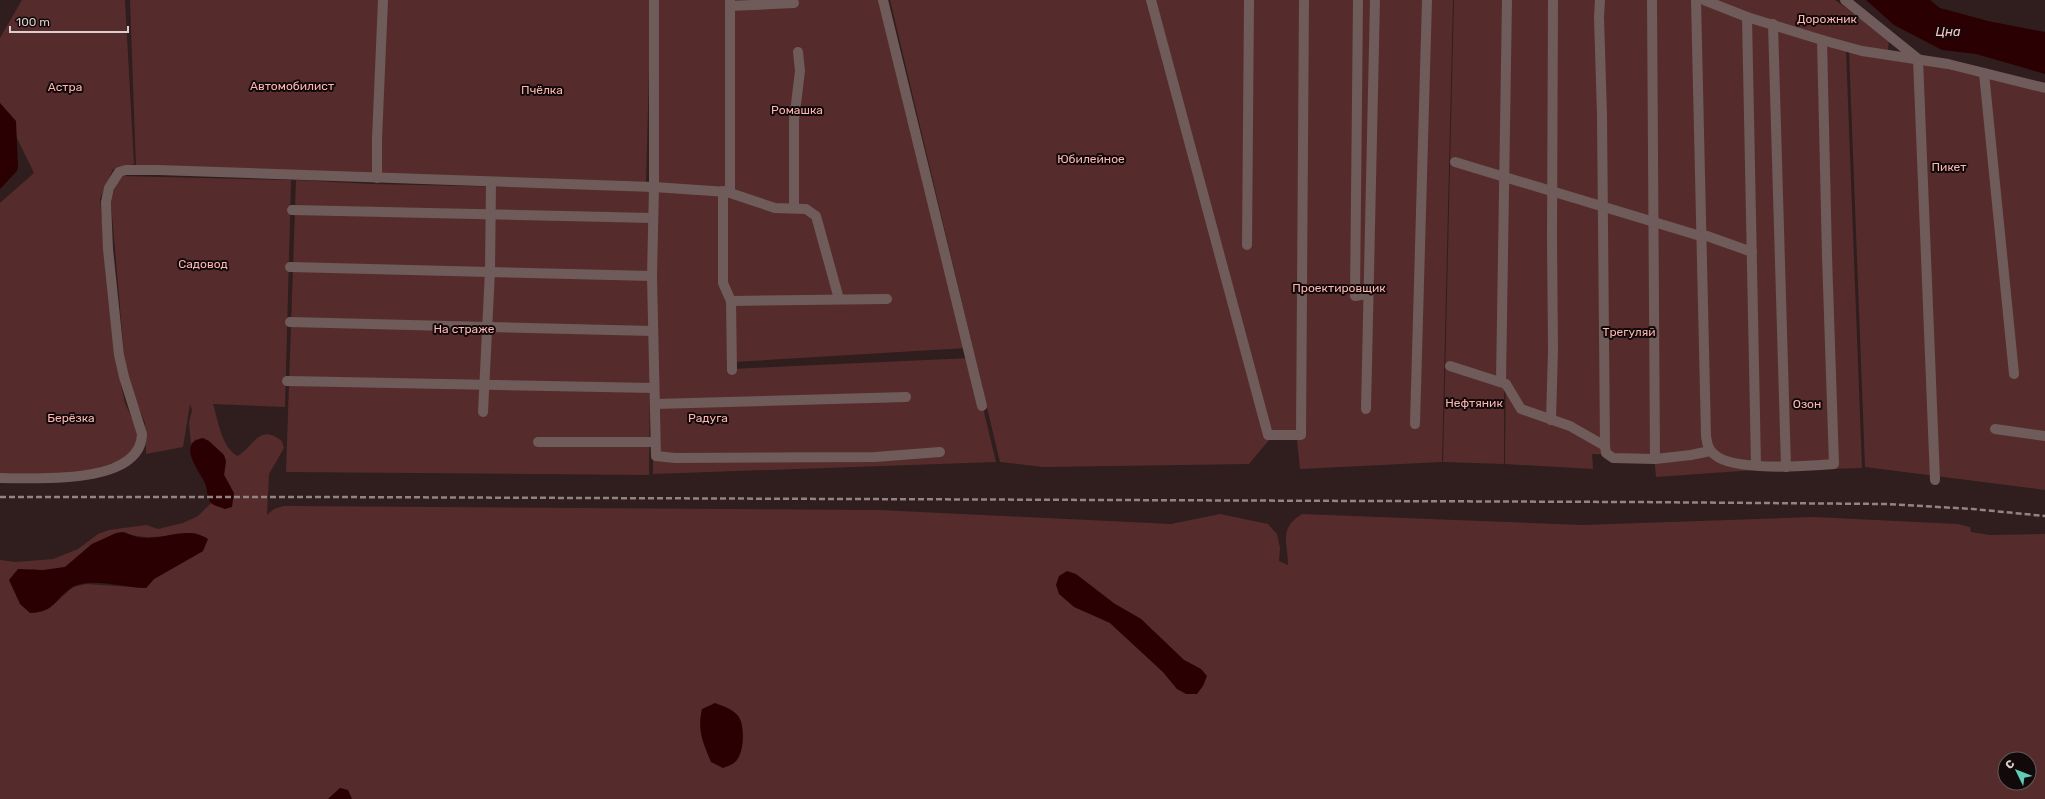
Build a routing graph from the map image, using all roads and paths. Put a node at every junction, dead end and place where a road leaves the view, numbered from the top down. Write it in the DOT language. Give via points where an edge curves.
graph roads {
  1 [pos="383,0"];
  2 [pos="654,0"];
  3 [pos="883,0"];
  4 [pos="1151,0"];
  5 [pos="1249,0"];
  6 [pos="1304,0"];
  7 [pos="1358,0"];
  8 [pos="1375,0"];
  9 [pos="1427,0"];
  10 [pos="1507,0"];
  11 [pos="1553,0"];
  12 [pos="1600,0"];
  13 [pos="1652,0"];
  14 [pos="1696,0"];
  15 [pos="1704,0"];
  16 [pos="1845,0"];
  17 [pos="794,2"];
  18 [pos="730,3"];
  19 [pos="1747,17"];
  20 [pos="1774,24"];
  21 [pos="1822,40"];
  22 [pos="798,52"];
  23 [pos="1918,59"];
  24 [pos="1984,73"];
  25 [pos="2045,88"];
  26 [pos="1455,162"];
  27 [pos="1504,176"];
  28 [pos="377,178"];
  29 [pos="491,182"];
  30 [pos="654,187"];
  31 [pos="727,192"];
  32 [pos="1552,192"];
  33 [pos="1602,206"];
  34 [pos="794,208"];
  35 [pos="292,210"];
  36 [pos="491,216"];
  37 [pos="653,218"];
  38 [pos="1654,222"];
  39 [pos="1703,236"];
  40 [pos="1247,245"];
  41 [pos="1752,252"];
  42 [pos="290,267"];
  43 [pos="490,271"];
  44 [pos="652,276"];
  45 [pos="1368,294"];
  46 [pos="839,299"];
  47 [pos="887,299"];
  48 [pos="731,301"];
  49 [pos="290,322"];
  50 [pos="487,327"];
  51 [pos="653,331"];
  52 [pos="1450,366"];
  53 [pos="732,370"];
  54 [pos="2014,374"];
  55 [pos="287,381"];
  56 [pos="1501,382"];
  57 [pos="485,384"];
  58 [pos="654,388"];
  59 [pos="906,397"];
  60 [pos="655,404"];
  61 [pos="982,406"];
  62 [pos="1366,409"];
  63 [pos="483,412"];
  64 [pos="1551,420"];
  65 [pos="1415,424"];
  66 [pos="1995,429"];
  67 [pos="2045,436"];
  68 [pos="538,442"];
  69 [pos="655,442"];
  70 [pos="1605,446"];
  71 [pos="1710,451"];
  72 [pos="940,452"];
  73 [pos="1655,459"];
  74 [pos="1756,465"];
  75 [pos="1786,467"];
  76 [pos="0,478"];
  77 [pos="1935,480"];
  1 -- 28 [label="street"];
  2 -- 30 [label="street"];
  3 -- 61 [label="street"];
  4 -- 6 [label="street" via="1268,435 1301,435"];
  5 -- 40 [label="street"];
  7 -- 45 [label="street" via="1354,296"];
  8 -- 45 [label="street"];
  9 -- 65 [label="street"];
  10 -- 27 [label="street"];
  11 -- 32 [label="street"];
  12 -- 33 [label="street" via="1598,18"];
  13 -- 38 [label="street"];
  14 -- 39 [label="street"];
  15 -- 19 [label="street"];
  16 -- 23 [label="street"];
  17 -- 18 [label="street"];
  18 -- 31 [label="street"];
  19 -- 20 [label="street"];
  19 -- 41 [label="street"];
  20 -- 21 [label="street"];
  20 -- 75 [label="street"];
  21 -- 23 [label="street" via="1862,50"];
  21 -- 75 [label="street" via="1834,464"];
  22 -- 34 [label="street" via="800,71 794,120"];
  23 -- 24 [label="street"];
  23 -- 77 [label="street"];
  24 -- 25 [label="street"];
  24 -- 54 [label="street"];
  26 -- 27 [label="street"];
  27 -- 32 [label="street"];
  27 -- 56 [label="street"];
  28 -- 29 [label="street"];
  28 -- 76 [label="street" via="153,170 119,172 107,195 108,249 119,355 140,428 141,444 125,462 85,476"];
  29 -- 30 [label="street"];
  29 -- 36 [label="street"];
  30 -- 31 [label="street"];
  30 -- 37 [label="street"];
  31 -- 34 [label="street" via="776,208"];
  31 -- 48 [label="street" via="723,283"];
  32 -- 33 [label="street"];
  32 -- 64 [label="street"];
  33 -- 38 [label="street"];
  33 -- 70 [label="street"];
  34 -- 46 [label="street" via="806,209 816,216"];
  35 -- 36 [label="street"];
  36 -- 37 [label="street"];
  36 -- 43 [label="street"];
  37 -- 44 [label="street"];
  38 -- 39 [label="street"];
  38 -- 73 [label="street"];
  39 -- 41 [label="street"];
  39 -- 71 [label="street" via="1706,436"];
  41 -- 74 [label="street"];
  42 -- 43 [label="street"];
  43 -- 44 [label="street"];
  43 -- 50 [label="street"];
  44 -- 51 [label="street"];
  45 -- 62 [label="street"];
  46 -- 47 [label="street"];
  46 -- 48 [label="street"];
  48 -- 53 [label="street"];
  49 -- 50 [label="street"];
  50 -- 51 [label="street"];
  50 -- 57 [label="street"];
  51 -- 58 [label="street"];
  52 -- 56 [label="street"];
  55 -- 57 [label="street"];
  56 -- 64 [label="street" via="1506,384 1521,409"];
  57 -- 58 [label="street"];
  57 -- 63 [label="street"];
  58 -- 60 [label="street"];
  59 -- 60 [label="street"];
  60 -- 69 [label="street"];
  64 -- 70 [label="street" via="1570,426"];
  66 -- 67 [label="street"];
  68 -- 69 [label="street"];
  69 -- 72 [label="street" via="656,456 675,458 875,457"];
  70 -- 73 [label="street" via="1606,453 1613,458"];
  71 -- 73 [label="street"];
  71 -- 74 [label="street" via="1731,463"];
  74 -- 75 [label="street"];
}
